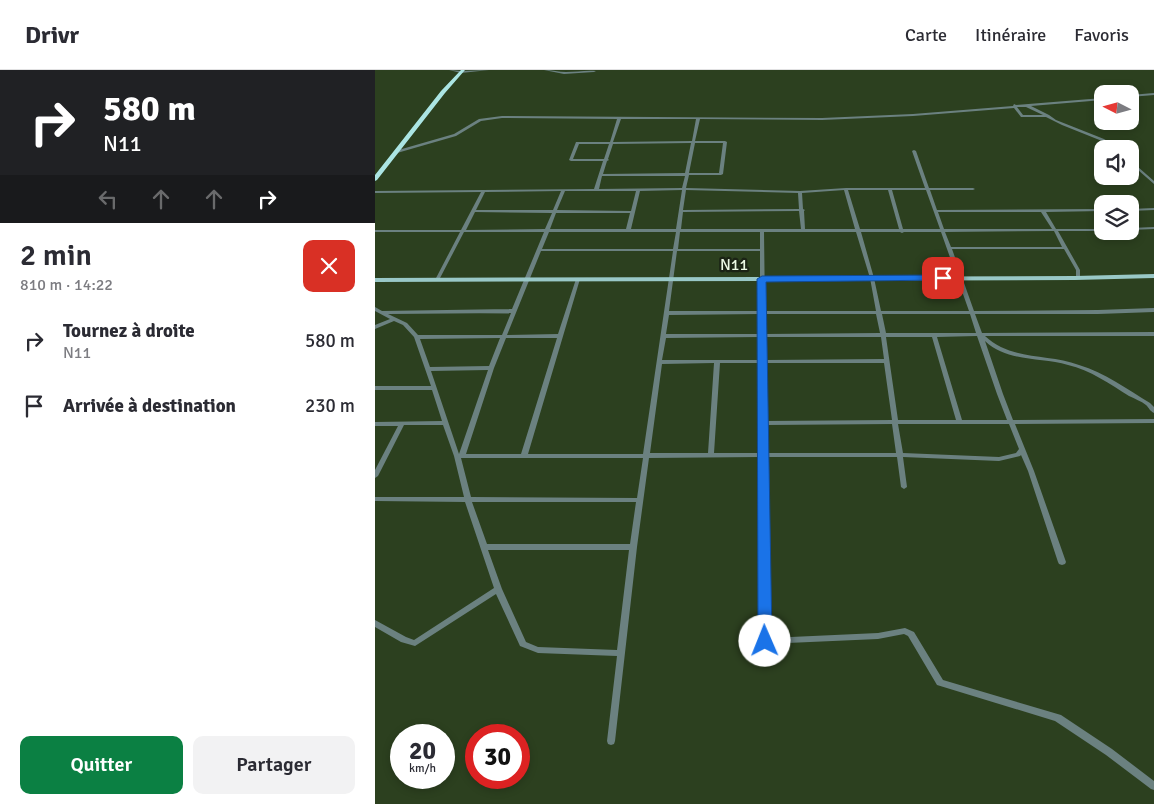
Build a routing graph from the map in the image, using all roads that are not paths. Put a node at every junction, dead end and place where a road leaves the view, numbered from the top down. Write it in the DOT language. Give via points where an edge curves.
graph roads {
  1 [pos="451,70"];
  2 [pos="487,70"];
  3 [pos="546,70"];
  4 [pos="556,70"];
  5 [pos="462,71"];
  6 [pos="594,71"];
  7 [pos="1154,94"];
  8 [pos="1139,95"];
  9 [pos="1094,99"];
  10 [pos="1021,104"];
  11 [pos="1014,105"];
  12 [pos="1048,116"];
  13 [pos="619,118"];
  14 [pos="698,118"];
  15 [pos="1102,140"];
  16 [pos="613,142"];
  17 [pos="693,142"];
  18 [pos="913,151"];
  19 [pos="395,152"];
  20 [pos="607,160"];
  21 [pos="1139,170"];
  22 [pos="687,174"];
  23 [pos="601,175"];
  24 [pos="375,179"];
  25 [pos="1154,183"];
  26 [pos="684,189"];
  27 [pos="846,189"];
  28 [pos="973,189"];
  29 [pos="596,190"];
  30 [pos="638,190"];
  31 [pos="890,190"];
  32 [pos="929,190"];
  33 [pos="484,191"];
  34 [pos="563,191"];
  35 [pos="375,192"];
  36 [pos="800,192"];
  37 [pos="1154,209"];
  38 [pos="803,210"];
  39 [pos="1094,210"];
  40 [pos="1139,210"];
  41 [pos="474,211"];
  42 [pos="681,211"];
  43 [pos="935,211"];
  44 [pos="1043,211"];
  45 [pos="554,212"];
  46 [pos="633,212"];
  47 [pos="1154,228"];
  48 [pos="1139,229"];
  49 [pos="1055,230"];
  50 [pos="1094,230"];
  51 [pos="803,231"];
  52 [pos="942,231"];
  53 [pos="375,232"];
  54 [pos="546,232"];
  55 [pos="628,232"];
  56 [pos="678,232"];
  57 [pos="762,232"];
  58 [pos="859,232"];
  59 [pos="901,232"];
  60 [pos="462,233"];
  61 [pos="949,248"];
  62 [pos="1065,248"];
  63 [pos="676,249"];
  64 [pos="539,250"];
  65 [pos="762,250"];
  66 [pos="1154,276"];
  67 [pos="872,278"];
  68 [pos="961,278"];
  69 [pos="1078,278"];
  70 [pos="578,279"];
  71 [pos="672,279"];
  72 [pos="762,279"];
  73 [pos="375,280"];
  74 [pos="437,280"];
  75 [pos="527,280"];
  76 [pos="378,310"];
  77 [pos="1154,310"];
  78 [pos="514,311"];
  79 [pos="667,312"];
  80 [pos="878,312"];
  81 [pos="972,312"];
  82 [pos="762,313"];
  83 [pos="394,319"];
  84 [pos="375,328"];
  85 [pos="883,334"];
  86 [pos="1147,334"];
  87 [pos="1154,334"];
  88 [pos="762,335"];
  89 [pos="934,335"];
  90 [pos="560,336"];
  91 [pos="663,336"];
  92 [pos="980,336"];
  93 [pos="417,337"];
  94 [pos="504,337"];
  95 [pos="1154,338"];
  96 [pos="886,361"];
  97 [pos="659,362"];
  98 [pos="717,362"];
  99 [pos="762,362"];
  100 [pos="491,368"];
  101 [pos="428,369"];
  102 [pos="375,388"];
  103 [pos="434,388"];
  104 [pos="1154,411"];
  105 [pos="895,421"];
  106 [pos="1154,421"];
  107 [pos="960,422"];
  108 [pos="446,423"];
  109 [pos="763,423"];
  110 [pos="1011,423"];
  111 [pos="375,424"];
  112 [pos="402,424"];
  113 [pos="1021,450"];
  114 [pos="711,455"];
  115 [pos="764,455"];
  116 [pos="900,455"];
  117 [pos="459,456"];
  118 [pos="523,456"];
  119 [pos="646,456"];
  120 [pos="379,462"];
  121 [pos="375,476"];
  122 [pos="904,487"];
  123 [pos="375,499"];
  124 [pos="468,499"];
  125 [pos="640,500"];
  126 [pos="484,547"];
  127 [pos="633,547"];
  128 [pos="1062,562"];
  129 [pos="497,589"];
  130 [pos="375,624"];
  131 [pos="621,653"];
  132 [pos="611,741"];
  133 [pos="1154,786"];
  1 -- 5 [label="street"];
  2 -- 5 [label="street"];
  3 -- 4 [label="street"];
  4 -- 6 [label="street" via="563,74"];
  5 -- 19 [label="highway"];
  7 -- 8 [label="street"];
  9 -- 10 [label="street"];
  10 -- 11 [label="street"];
  10 -- 12 [label="street"];
  11 -- 12 [label="street" via="1022,116"];
  11 -- 14 [label="street" via="869,117"];
  12 -- 15 [label="street"];
  13 -- 14 [label="street"];
  13 -- 16 [label="street"];
  13 -- 19 [label="street" via="486,119 455,135"];
  14 -- 17 [label="street"];
  16 -- 17 [label="street"];
  16 -- 20 [label="street"];
  16 -- 20 [label="street" via="577,143 571,160"];
  17 -- 22 [label="street"];
  17 -- 22 [label="street" via="725,142 721,174"];
  18 -- 32 [label="street"];
  19 -- 24 [label="highway"];
  20 -- 23 [label="street"];
  21 -- 25 [label="street"];
  22 -- 23 [label="street"];
  22 -- 26 [label="street"];
  23 -- 29 [label="street"];
  26 -- 30 [label="street"];
  26 -- 36 [label="street"];
  26 -- 42 [label="street"];
  27 -- 31 [label="street"];
  27 -- 36 [label="street"];
  27 -- 58 [label="street"];
  28 -- 32 [label="street"];
  29 -- 30 [label="street"];
  29 -- 34 [label="street"];
  30 -- 46 [label="street"];
  31 -- 32 [label="street"];
  31 -- 59 [label="street"];
  32 -- 43 [label="street"];
  33 -- 34 [label="street"];
  33 -- 35 [label="street"];
  33 -- 41 [label="street"];
  34 -- 45 [label="street"];
  36 -- 38 [label="street"];
  37 -- 40 [label="street"];
  38 -- 42 [label="street"];
  38 -- 51 [label="street"];
  39 -- 44 [label="street"];
  41 -- 45 [label="street"];
  41 -- 60 [label="street"];
  42 -- 56 [label="street"];
  43 -- 44 [label="street"];
  43 -- 52 [label="street"];
  44 -- 49 [label="street"];
  45 -- 46 [label="street"];
  45 -- 54 [label="street"];
  46 -- 55 [label="street"];
  47 -- 48 [label="street"];
  49 -- 50 [label="street"];
  49 -- 52 [label="street"];
  49 -- 62 [label="street"];
  51 -- 57 [label="street"];
  51 -- 58 [label="street"];
  52 -- 59 [label="street"];
  52 -- 61 [label="street"];
  53 -- 60 [label="street"];
  54 -- 55 [label="street"];
  54 -- 60 [label="street"];
  54 -- 64 [label="street"];
  55 -- 56 [label="street"];
  56 -- 57 [label="street"];
  56 -- 63 [label="street"];
  57 -- 65 [label="street"];
  58 -- 59 [label="street"];
  58 -- 67 [label="street"];
  60 -- 74 [label="street"];
  61 -- 62 [label="street"];
  61 -- 68 [label="street"];
  62 -- 69 [label="street" via="1078,270"];
  63 -- 64 [label="street"];
  63 -- 65 [label="street"];
  63 -- 71 [label="street"];
  64 -- 75 [label="street"];
  65 -- 72 [label="street"];
  66 -- 69 [label="main road, N11"];
  67 -- 68 [label="main road, N11"];
  67 -- 72 [label="main road, N11"];
  67 -- 80 [label="street"];
  68 -- 69 [label="main road, N11"];
  68 -- 81 [label="street"];
  70 -- 71 [label="main road, N11"];
  70 -- 75 [label="main road, N11"];
  70 -- 90 [label="street"];
  71 -- 72 [label="main road, N11"];
  71 -- 79 [label="street"];
  72 -- 82 [label="street"];
  73 -- 74 [label="main road, N11"];
  74 -- 75 [label="main road, N11"];
  75 -- 78 [label="street"];
  76 -- 78 [label="street"];
  76 -- 83 [label="street"];
  77 -- 81 [label="street"];
  78 -- 94 [label="street"];
  79 -- 82 [label="street"];
  79 -- 91 [label="street"];
  80 -- 81 [label="street"];
  80 -- 82 [label="street"];
  80 -- 85 [label="street"];
  81 -- 92 [label="street"];
  82 -- 88 [label="street"];
  83 -- 84 [label="street"];
  83 -- 93 [label="street" via="410,328"];
  85 -- 88 [label="street"];
  85 -- 89 [label="street"];
  85 -- 96 [label="street"];
  86 -- 87 [label="street"];
  86 -- 92 [label="street"];
  86 -- 95 [label="street"];
  88 -- 91 [label="street"];
  88 -- 99 [label="street"];
  89 -- 92 [label="street"];
  89 -- 107 [label="street"];
  90 -- 94 [label="street"];
  90 -- 118 [label="street"];
  91 -- 97 [label="street"];
  92 -- 104 [label="street" via="1000,350 1069,363 1091,372 1148,404"];
  92 -- 110 [label="street"];
  93 -- 94 [label="street"];
  93 -- 101 [label="street"];
  94 -- 100 [label="street"];
  96 -- 99 [label="street"];
  96 -- 105 [label="street"];
  97 -- 98 [label="street"];
  97 -- 119 [label="street"];
  98 -- 99 [label="street"];
  98 -- 114 [label="street"];
  99 -- 109 [label="street"];
  100 -- 101 [label="street"];
  100 -- 117 [label="street"];
  101 -- 103 [label="street"];
  102 -- 103 [label="street"];
  103 -- 108 [label="street"];
  105 -- 107 [label="street"];
  105 -- 109 [label="street"];
  105 -- 116 [label="street"];
  106 -- 110 [label="street"];
  107 -- 110 [label="street"];
  108 -- 112 [label="street"];
  108 -- 117 [label="street"];
  109 -- 115 [label="street"];
  110 -- 113 [label="street"];
  111 -- 112 [label="street"];
  112 -- 120 [label="street"];
  113 -- 116 [label="street" via="1018,454 999,459"];
  113 -- 128 [label="street"];
  114 -- 115 [label="street"];
  114 -- 119 [label="street"];
  115 -- 116 [label="street"];
  115 -- 133 [label="street" via="765,641 878,636 905,631 911,634 940,683 1058,718"];
  116 -- 122 [label="street"];
  117 -- 118 [label="street"];
  117 -- 124 [label="street"];
  118 -- 119 [label="street"];
  119 -- 125 [label="street"];
  120 -- 121 [label="street"];
  123 -- 124 [label="street"];
  124 -- 125 [label="street"];
  124 -- 126 [label="street"];
  125 -- 127 [label="street"];
  126 -- 127 [label="street"];
  126 -- 129 [label="street"];
  127 -- 131 [label="street"];
  129 -- 130 [label="street" via="415,643"];
  129 -- 131 [label="street" via="523,644 528,648"];
  131 -- 132 [label="street"];
}
